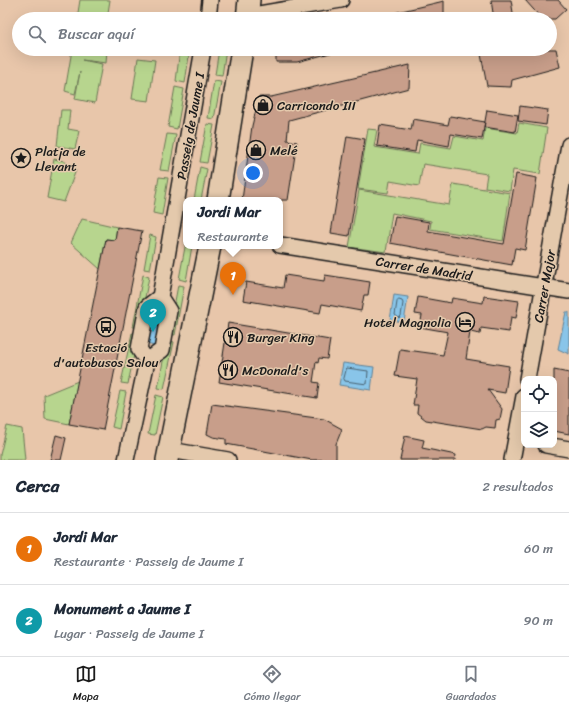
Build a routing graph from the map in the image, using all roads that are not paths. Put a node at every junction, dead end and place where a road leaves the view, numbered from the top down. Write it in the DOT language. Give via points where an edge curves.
graph roads {
  1 [pos="210,0"];
  2 [pos="341,0"];
  3 [pos="209,12"];
  4 [pos="248,12"];
  5 [pos="202,56"];
  6 [pos="241,56"];
  7 [pos="569,145"];
  8 [pos="566,181"];
  9 [pos="218,197"];
  10 [pos="283,245"];
  11 [pos="209,249"];
  12 [pos="543,287"];
  13 [pos="569,291"];
  14 [pos="160,297"];
  15 [pos="147,361"];
  16 [pos="528,376"];
  17 [pos="523,412"];
  18 [pos="520,440"];
  19 [pos="557,447"];
  20 [pos="569,449"];
  21 [pos="168,455"];
  22 [pos="126,460"];
  23 [pos="228,460"];
  24 [pos="512,460"];
  1 -- 3 [label="street"];
  2 -- 4 [label="street"];
  5 -- 14 [label="street, Passeig de Jaume I"];
  6 -- 9 [label="street"];
  7 -- 8 [label="street, Carrer Major"];
  8 -- 12 [label="street, Carrer Major"];
  10 -- 12 [label="street, Carrer de Madrid"];
  11 -- 21 [label="street"];
  12 -- 13 [label="street, Carrer de Madrid"];
  12 -- 16 [label="street, Carrer Major"];
  14 -- 15 [label="street" via="147,307 139,349"];
  14 -- 15 [label="street" via="169,311 162,350"];
  15 -- 22 [label="street"];
  17 -- 18 [label="street"];
  18 -- 24 [label="street"];
  19 -- 20 [label="street"];
  21 -- 23 [label="street"];
}
